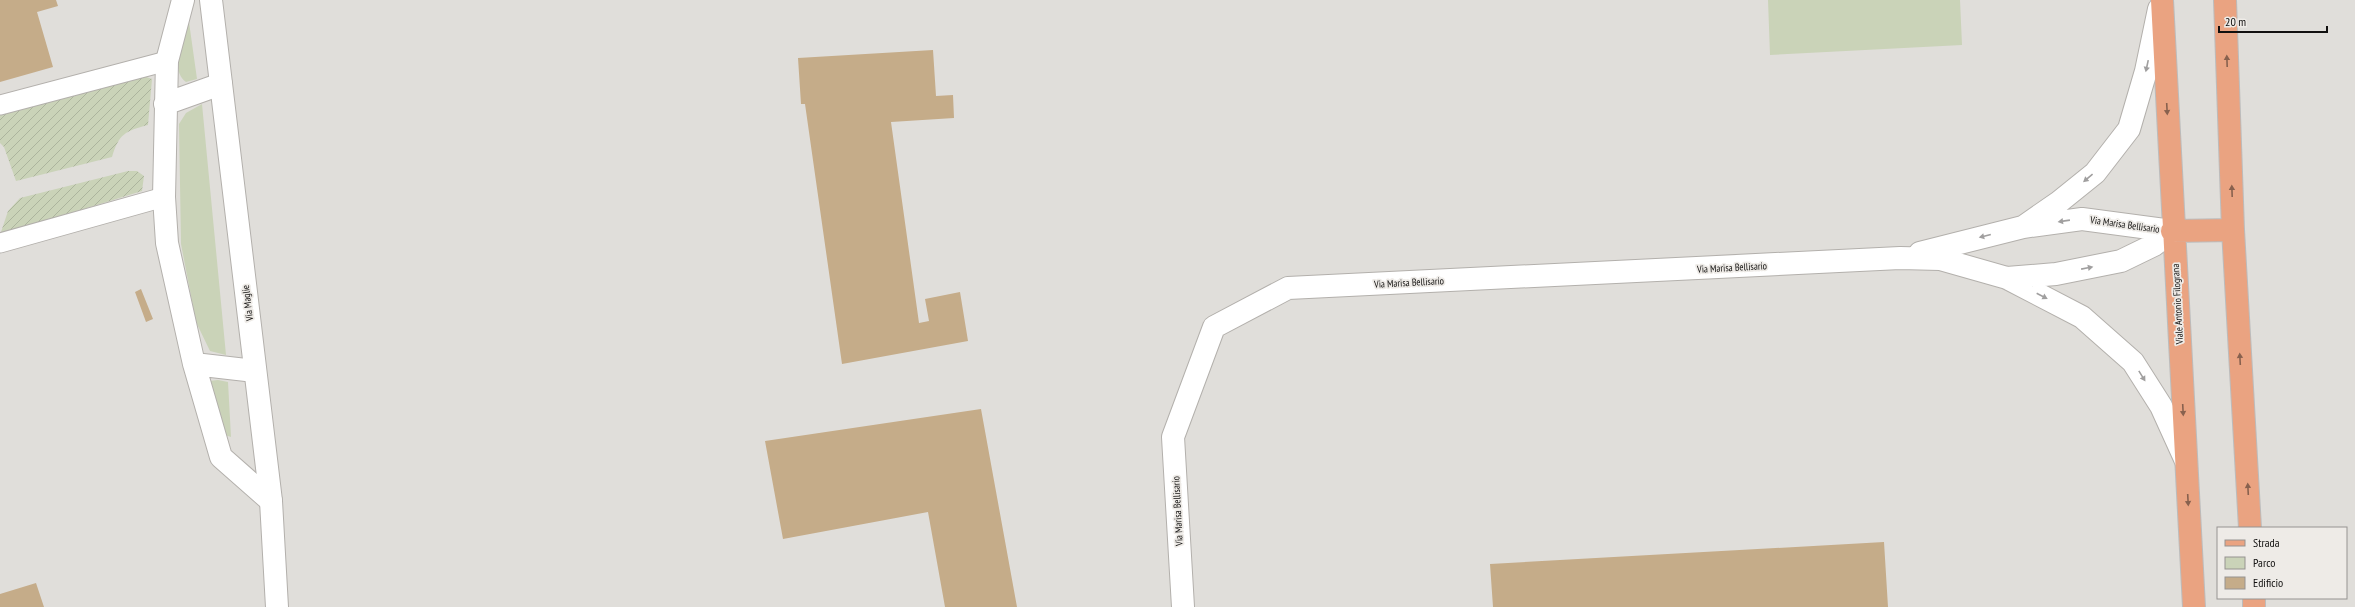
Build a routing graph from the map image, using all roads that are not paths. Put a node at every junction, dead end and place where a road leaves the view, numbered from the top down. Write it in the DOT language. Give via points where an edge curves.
graph roads {
  1 [pos="183,0"];
  2 [pos="211,0"];
  3 [pos="2161,0"];
  4 [pos="2225,0"];
  5 [pos="167,61"];
  6 [pos="221,84"];
  7 [pos="164,104"];
  8 [pos="0,105"];
  9 [pos="164,197"];
  10 [pos="2023,226"];
  11 [pos="2233,230"];
  12 [pos="2172,231"];
  13 [pos="0,243"];
  14 [pos="1900,258"];
  15 [pos="2007,278"];
  16 [pos="194,364"];
  17 [pos="255,371"];
  18 [pos="2186,461"];
  19 [pos="271,501"];
  20 [pos="2250,527"];
  21 [pos="277,607"];
  22 [pos="1183,607"];
  23 [pos="2194,607"];
  1 -- 5 [label="street"];
  2 -- 6 [label="street, Via Maglie"];
  3 -- 10 [label="street, Via Marisa Bellisario, one-way" via="2146,70 2129,129 2095,173 2059,202"];
  3 -- 12 [label="main road, Viale Antonio Filograna, one-way"];
  11 -- 4 [label="main road, one-way"];
  5 -- 7 [label="street"];
  5 -- 8 [label="lane"];
  6 -- 7 [label="street"];
  6 -- 17 [label="street, Via Maglie"];
  7 -- 9 [label="street"];
  9 -- 13 [label="lane"];
  9 -- 16 [label="street" via="167,243"];
  12 -- 10 [label="street, Via Marisa Bellisario, one-way" via="2082,219"];
  10 -- 14 [label="street, Via Marisa Bellisario, one-way"];
  11 -- 12 [label="main road"];
  20 -- 11 [label="main road, one-way"];
  15 -- 12 [label="street, Via Marisa Bellisario, one-way" via="2056,274 2121,261 2154,245"];
  12 -- 18 [label="main road, Viale Antonio Filograna, one-way"];
  14 -- 15 [label="street, Via Marisa Bellisario" via="1940,259"];
  14 -- 22 [label="street, Via Marisa Bellisario" via="1288,288 1214,327 1173,437"];
  15 -- 18 [label="street, Via Marisa Bellisario, one-way" via="2082,317 2133,362 2161,406"];
  16 -- 17 [label="street"];
  16 -- 19 [label="street" via="221,457"];
  17 -- 19 [label="street, Via Maglie"];
  18 -- 23 [label="main road, Viale Antonio Filograna, one-way"];
  19 -- 21 [label="street, Via Maglie"];
}
